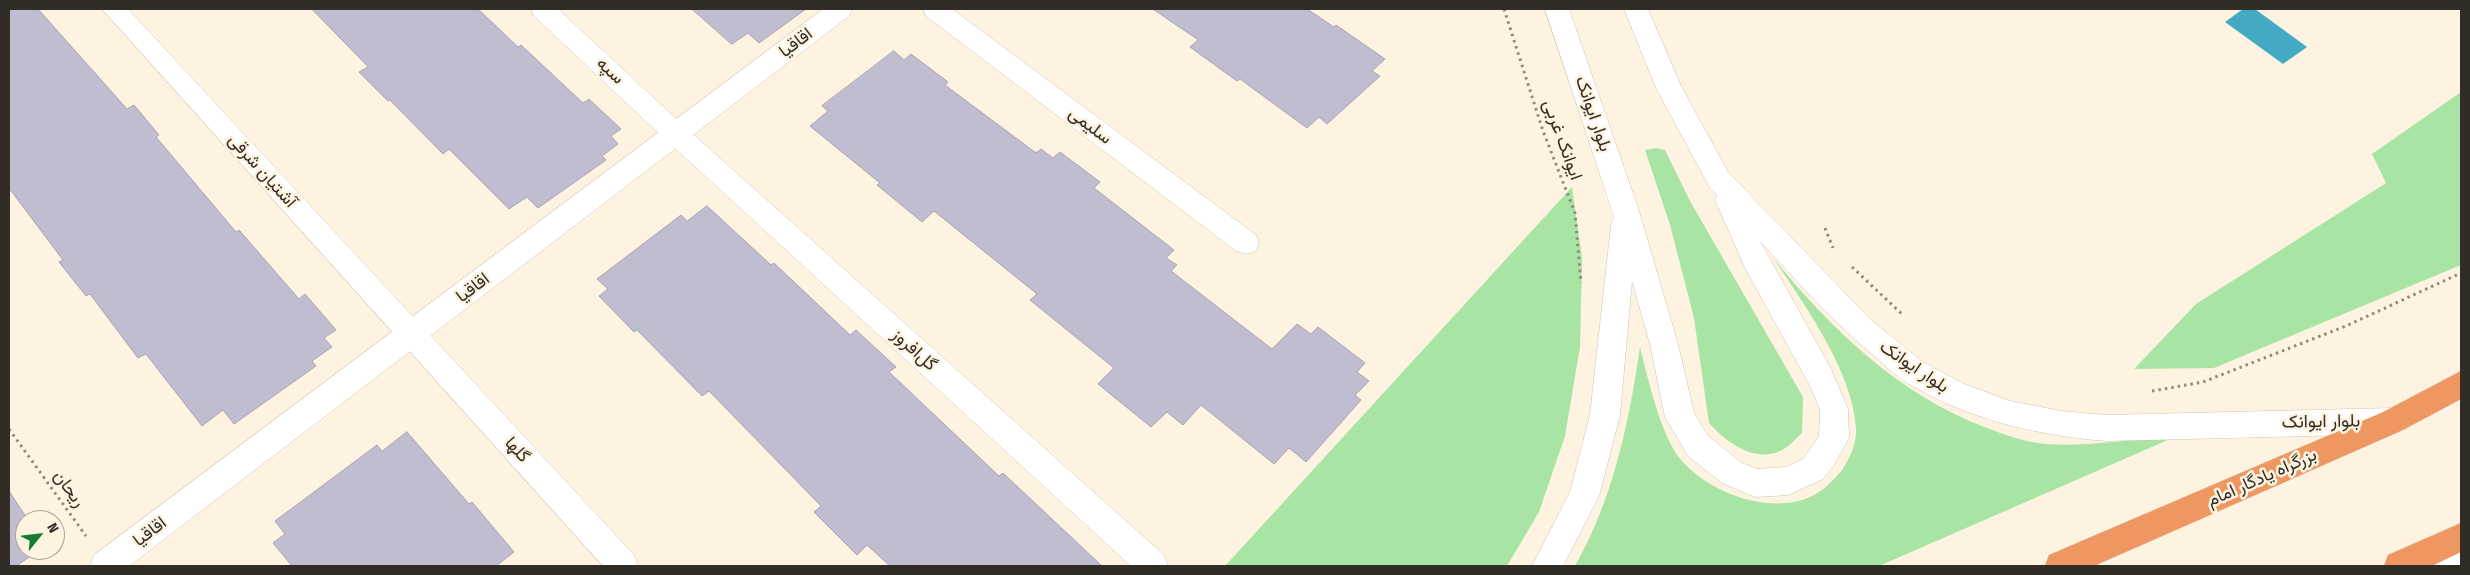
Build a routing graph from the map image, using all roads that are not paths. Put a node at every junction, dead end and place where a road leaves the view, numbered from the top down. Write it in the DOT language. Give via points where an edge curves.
graph roads {
  1 [pos="114,9"];
  2 [pos="543,9"];
  3 [pos="840,9"];
  4 [pos="935,9"];
  5 [pos="1557,9"];
  6 [pos="1636,9"];
  7 [pos="676,134"];
  8 [pos="1719,180"];
  9 [pos="1626,211"];
  10 [pos="1246,243"];
  11 [pos="411,334"];
  12 [pos="2461,384"];
  13 [pos="2393,420"];
  14 [pos="2461,537"];
  15 [pos="2461,551"];
  16 [pos="106,566"];
  17 [pos="623,566"];
  18 [pos="1153,566"];
  19 [pos="1547,566"];
  20 [pos="2060,566"];
  21 [pos="2399,566"];
  22 [pos="2450,566"];
  1 -- 11 [label="street, آشتیان شرقی"];
  2 -- 7 [label="street, سپه"];
  3 -- 7 [label="street, اقاقیا"];
  4 -- 10 [label="street, سلیمی"];
  5 -- 9 [label="street, بلوار ایوانک"];
  6 -- 8 [label="street, بلوار ایوانک" via="1669,88"];
  7 -- 11 [label="street, اقاقیا"];
  7 -- 18 [label="street, گل‌افروز"];
  8 -- 9 [label="street" via="1756,262 1834,409 1834,438 1824,455 1813,469 1788,481 1756,483 1732,473 1693,439 1680,417 1664,344"];
  8 -- 13 [label="street, بلوار ایوانک" via="1861,329 1913,370 1955,394 2010,414 2053,423 2106,428"];
  9 -- 19 [label="street, بلوار ایوانک" via="1605,415 1584,496"];
  11 -- 16 [label="street, اقاقیا"];
  11 -- 17 [label="street, گلها"];
  12 -- 13 [label="highway, بزرگراه یادگار امام"];
  13 -- 20 [label="highway, بزرگراه یادگار امام"];
  14 -- 21 [label="highway"];
  15 -- 22 [label="street"];
}
